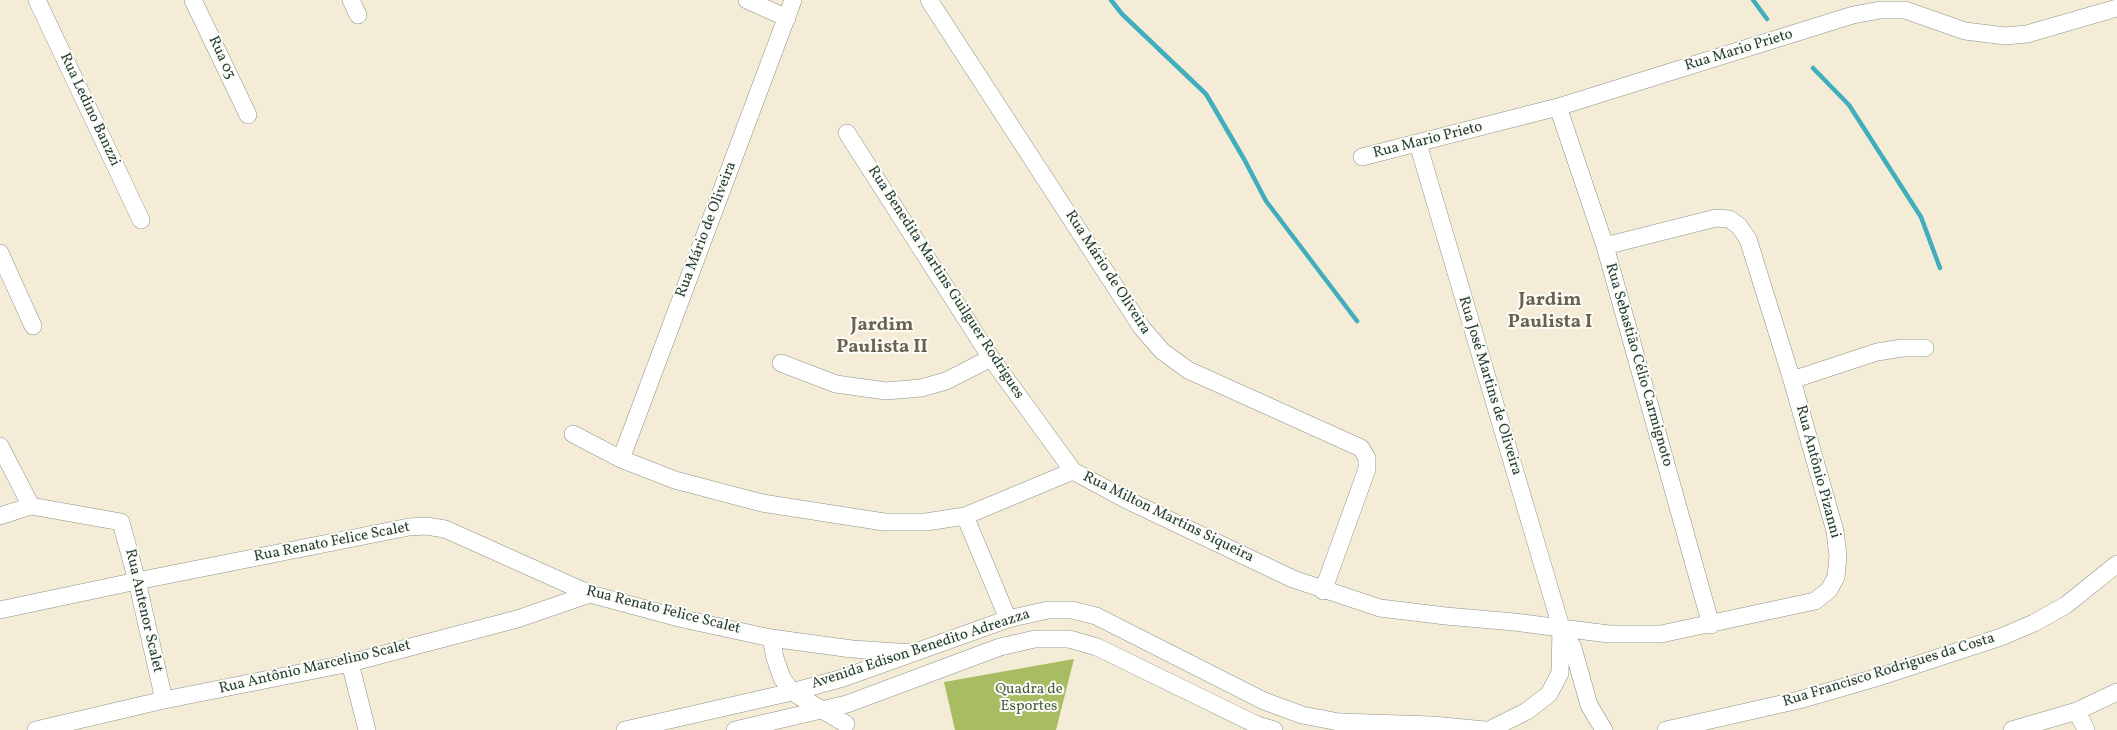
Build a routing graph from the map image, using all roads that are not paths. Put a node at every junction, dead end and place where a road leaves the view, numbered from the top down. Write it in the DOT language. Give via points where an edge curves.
graph roads {
  1 [pos="37,0"];
  2 [pos="193,0"];
  3 [pos="747,0"];
  4 [pos="793,0"];
  5 [pos="929,0"];
  6 [pos="2117,8"];
  7 [pos="787,18"];
  8 [pos="1558,107"];
  9 [pos="248,115"];
  10 [pos="847,133"];
  11 [pos="1418,144"];
  12 [pos="1362,157"];
  13 [pos="142,220"];
  14 [pos="1605,246"];
  15 [pos="0,253"];
  16 [pos="33,326"];
  17 [pos="1925,348"];
  18 [pos="991,358"];
  19 [pos="781,363"];
  20 [pos="1792,380"];
  21 [pos="573,434"];
  22 [pos="0,446"];
  23 [pos="621,459"];
  24 [pos="1074,471"];
  25 [pos="31,506"];
  26 [pos="0,516"];
  27 [pos="965,516"];
  28 [pos="2117,564"];
  29 [pos="138,581"];
  30 [pos="1323,591"];
  31 [pos="590,594"];
  32 [pos="0,610"];
  33 [pos="1008,619"];
  34 [pos="1710,625"];
  35 [pos="1561,627"];
  36 [pos="771,638"];
  37 [pos="913,653"];
  38 [pos="350,662"];
  39 [pos="842,678"];
  40 [pos="792,692"];
  41 [pos="2117,692"];
  42 [pos="164,700"];
  43 [pos="1264,700"];
  44 [pos="847,704"];
  45 [pos="822,710"];
  46 [pos="2077,711"];
  47 [pos="846,727"];
  48 [pos="1256,727"];
  49 [pos="36,730"];
  50 [pos="367,730"];
  51 [pos="625,730"];
  52 [pos="735,730"];
  53 [pos="1274,730"];
  54 [pos="1485,730"];
  55 [pos="1489,730"];
  56 [pos="1604,730"];
  57 [pos="1666,730"];
  58 [pos="2012,730"];
  59 [pos="2086,730"];
  1 -- 13 [label="street, Rua Ledino Banzzi"];
  2 -- 9 [label="street, Rua 03"];
  3 -- 7 [label="street"];
  4 -- 7 [label="street, Rua Mário de Oliveira"];
  5 -- 30 [label="street, Rua Mário de Oliveira" via="1142,328 1162,351 1188,370 1361,448 1367,458 1367,470"];
  6 -- 8 [label="street, Rua Mario Prieto" via="2027,34 2005,36 1965,31 1906,10 1880,10 1853,15"];
  7 -- 23 [label="street, Rua Mário de Oliveira"];
  8 -- 11 [label="street, Rua Mario Prieto"];
  8 -- 14 [label="street, Rua Sebastião Célio Carmignoto"];
  10 -- 18 [label="street, Rua Benedita Martins Guilguer Rodrigues"];
  11 -- 12 [label="street, Rua Mario Prieto"];
  11 -- 35 [label="street, Rua José Martins de Oliveira"];
  14 -- 20 [label="street, Rua Antônio Pizanni" via="1716,218 1728,219 1739,226 1748,239"];
  14 -- 34 [label="street, Rua Sebastião Célio Carmignoto"];
  15 -- 16 [label="street"];
  17 -- 20 [label="street" via="1877,352"];
  18 -- 19 [label="street" via="946,381 921,388 886,390 836,384"];
  18 -- 24 [label="street, Rua Benedita Martins Guilguer Rodrigues"];
  20 -- 34 [label="street, Rua Antônio Pizanni" via="1835,531 1838,556 1836,576 1829,590 1815,601"];
  21 -- 23 [label="street, Rua Milton Martins Siqueira"];
  22 -- 25 [label="street"];
  23 -- 27 [label="street, Rua Milton Martins Siqueira" via="675,480 762,503 884,522 926,522"];
  24 -- 27 [label="street, Rua Milton Martins Siqueira"];
  24 -- 30 [label="street, Rua Milton Martins Siqueira" via="1132,502"];
  25 -- 26 [label="street"];
  25 -- 29 [label="street, Rua Antenor Scalet" via="121,522"];
  27 -- 33 [label="street"];
  28 -- 57 [label="street, Rua Francisco Rodrigues da Costa" via="2066,605 2034,623 2001,637 1806,698"];
  29 -- 31 [label="street, Rua Renato Felice Scalet" via="409,527 426,526 445,529"];
  29 -- 32 [label="street, Rua Renato Felice Scalet"];
  29 -- 42 [label="street, Rua Antenor Scalet"];
  30 -- 35 [label="street, Rua Milton Martins Siqueira" via="1380,608"];
  31 -- 36 [label="street, Rua Renato Felice Scalet" via="683,619"];
  31 -- 38 [label="street, Rua Antônio Marcelino Scalet" via="517,619"];
  33 -- 37 [label="street, Avenida Edison Benedito Adreazza"];
  33 -- 43 [label="street, Avenida Edison Benedito Adreazza" via="1048,610 1072,610 1096,616"];
  34 -- 35 [label="street, Rua Antônio Pizanni" via="1661,634 1609,634"];
  35 -- 55 [label="street, Rua José Martins de Oliveira" via="1560,673 1548,694 1526,711"];
  35 -- 56 [label="street, Rua José Martins de Oliveira" via="1573,648 1589,705"];
  36 -- 37 [label="street, Rua Renato Felice Scalet" via="852,649"];
  36 -- 40 [label="street" via="782,678"];
  37 -- 39 [label="street, Avenida Edison Benedito Adreazza"];
  38 -- 42 [label="street, Rua Antônio Marcelino Scalet"];
  38 -- 50 [label="street"];
  39 -- 40 [label="street, Avenida Edison Benedito Adreazza"];
  39 -- 44 [label="street"];
  40 -- 45 [label="street"];
  40 -- 51 [label="street, Avenida Edison Benedito Adreazza"];
  41 -- 46 [label="street"];
  42 -- 49 [label="street, Rua Antônio Marcelino Scalet"];
  43 -- 48 [label="street"];
  43 -- 54 [label="street, Avenida Edison Benedito Adreazza" via="1302,715 1339,722 1432,725"];
  44 -- 45 [label="street, Avenida Edison Benedito Adreazza"];
  44 -- 47 [label="street"];
  44 -- 48 [label="street, Avenida Edison Benedito Adreazza" via="1000,647 1035,639 1069,639 1097,647"];
  45 -- 47 [label="street"];
  45 -- 52 [label="street, Avenida Edison Benedito Adreazza"];
  46 -- 58 [label="street"];
  46 -- 59 [label="street"];
  48 -- 53 [label="street, Avenida Edison Benedito Adreazza"];
}
